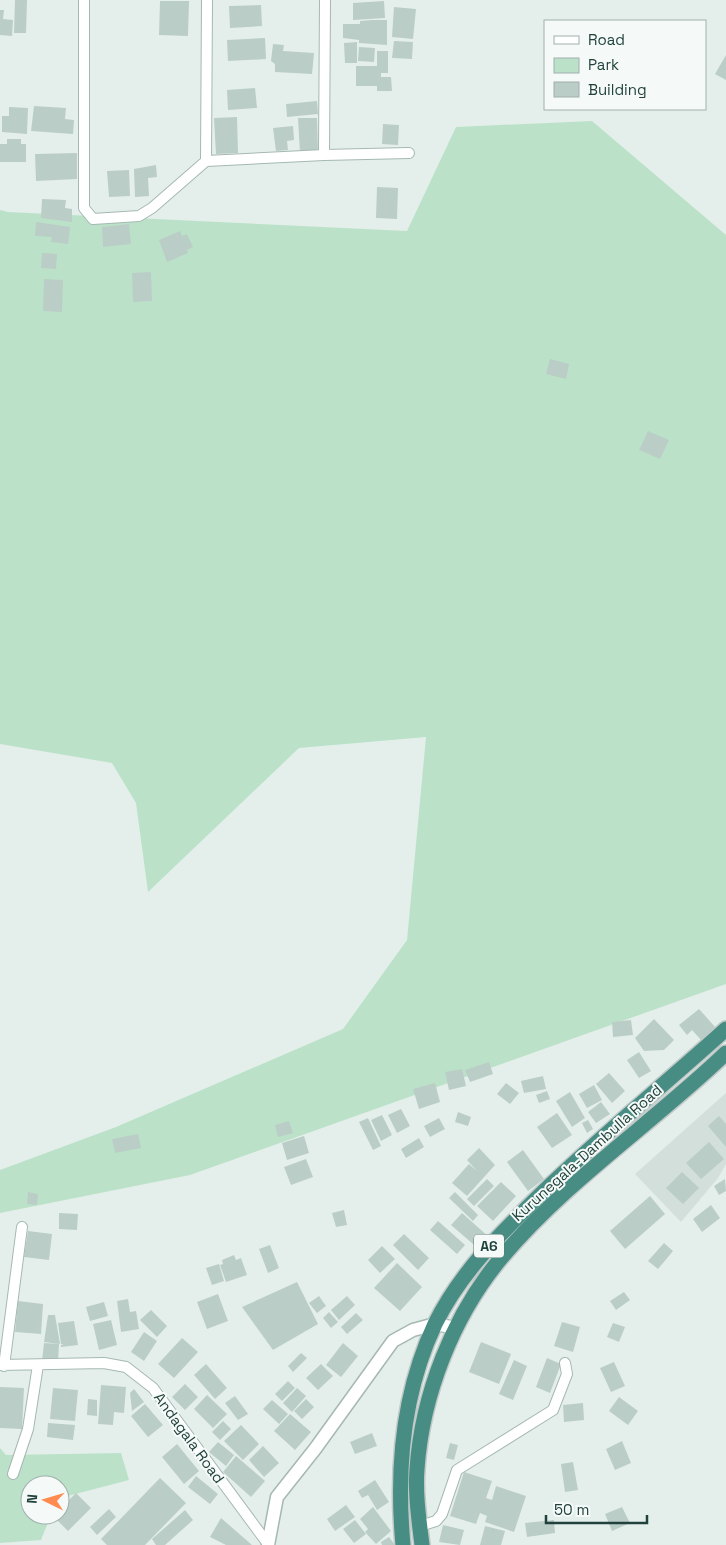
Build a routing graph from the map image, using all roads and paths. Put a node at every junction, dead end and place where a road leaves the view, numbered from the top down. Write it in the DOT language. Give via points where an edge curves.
graph roads {
  1 [pos="84,0"];
  2 [pos="207,0"];
  3 [pos="325,0"];
  4 [pos="409,153"];
  5 [pos="324,154"];
  6 [pos="206,161"];
  7 [pos="726,1029"];
  8 [pos="726,1053"];
  9 [pos="22,1226"];
  10 [pos="435,1324"];
  11 [pos="456,1328"];
  12 [pos="565,1362"];
  13 [pos="2,1365"];
  14 [pos="38,1365"];
  15 [pos="13,1474"];
  16 [pos="420,1526"];
  17 [pos="268,1544"];
  18 [pos="403,1545"];
  19 [pos="422,1545"];
  1 -- 6 [label="street" via="84,208 93,219 139,216"];
  2 -- 6 [label="street"];
  3 -- 5 [label="street"];
  4 -- 5 [label="street"];
  5 -- 6 [label="street"];
  7 -- 10 [label="highway, Kurunegala-Dambulla Road / A6" via="509,1224 471,1266"];
  8 -- 11 [label="highway, Kurunegala-Dambulla Road / A6" via="623,1142 507,1252"];
  9 -- 13 [label="street"];
  10 -- 11 [label="street"];
  10 -- 17 [label="street" via="413,1330 393,1341 277,1498"];
  10 -- 18 [label="highway, Kurunegala-Dambulla Road / A6" via="416,1374 404,1428 400,1461"];
  11 -- 16 [label="highway, Kurunegala-Dambulla Road / A6" via="444,1354 420,1444 417,1471"];
  12 -- 16 [label="street" via="567,1374 553,1410 458,1470 442,1514 436,1521"];
  13 -- 14 [label="street, Andagala Road"];
  14 -- 15 [label="street" via="28,1430"];
  14 -- 17 [label="street, Andagala Road" via="126,1367 153,1388"];
  16 -- 19 [label="highway, Kurunegala-Dambulla Road / A6"];
}
